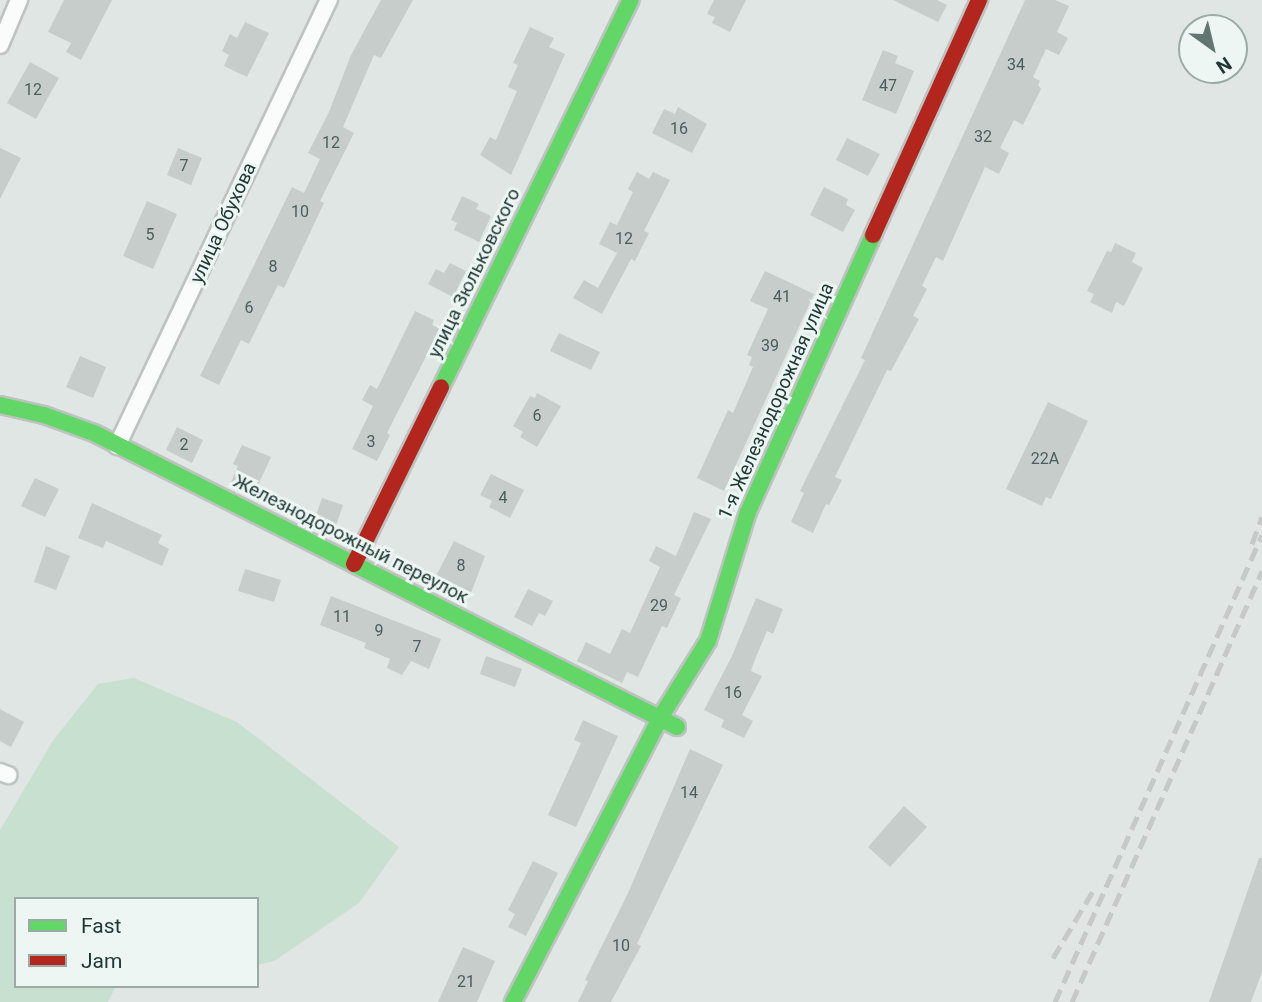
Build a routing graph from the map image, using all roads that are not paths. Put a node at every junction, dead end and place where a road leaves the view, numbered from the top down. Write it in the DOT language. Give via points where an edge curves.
graph roads {
  1 [pos="19,0"];
  2 [pos="329,0"];
  3 [pos="631,0"];
  4 [pos="979,0"];
  5 [pos="0,45"];
  6 [pos="0,405"];
  7 [pos="117,446"];
  8 [pos="354,564"];
  9 [pos="660,718"];
  10 [pos="677,727"];
  11 [pos="513,1002"];
  1 -- 5 [label="street"];
  2 -- 7 [label="street, улица Обухова"];
  3 -- 8 [label="street, улица Зюльковского"];
  4 -- 9 [label="street, 1-я Железнодорожная улица" via="748,512 708,641"];
  6 -- 7 [label="street, Железнодорожный переулок" via="57,419"];
  7 -- 8 [label="street, Железнодорожный переулок"];
  8 -- 9 [label="street, Железнодорожный переулок"];
  9 -- 10 [label="street, Железнодорожный переулок"];
  9 -- 11 [label="street, 1-я Железнодорожная улица"];
}
